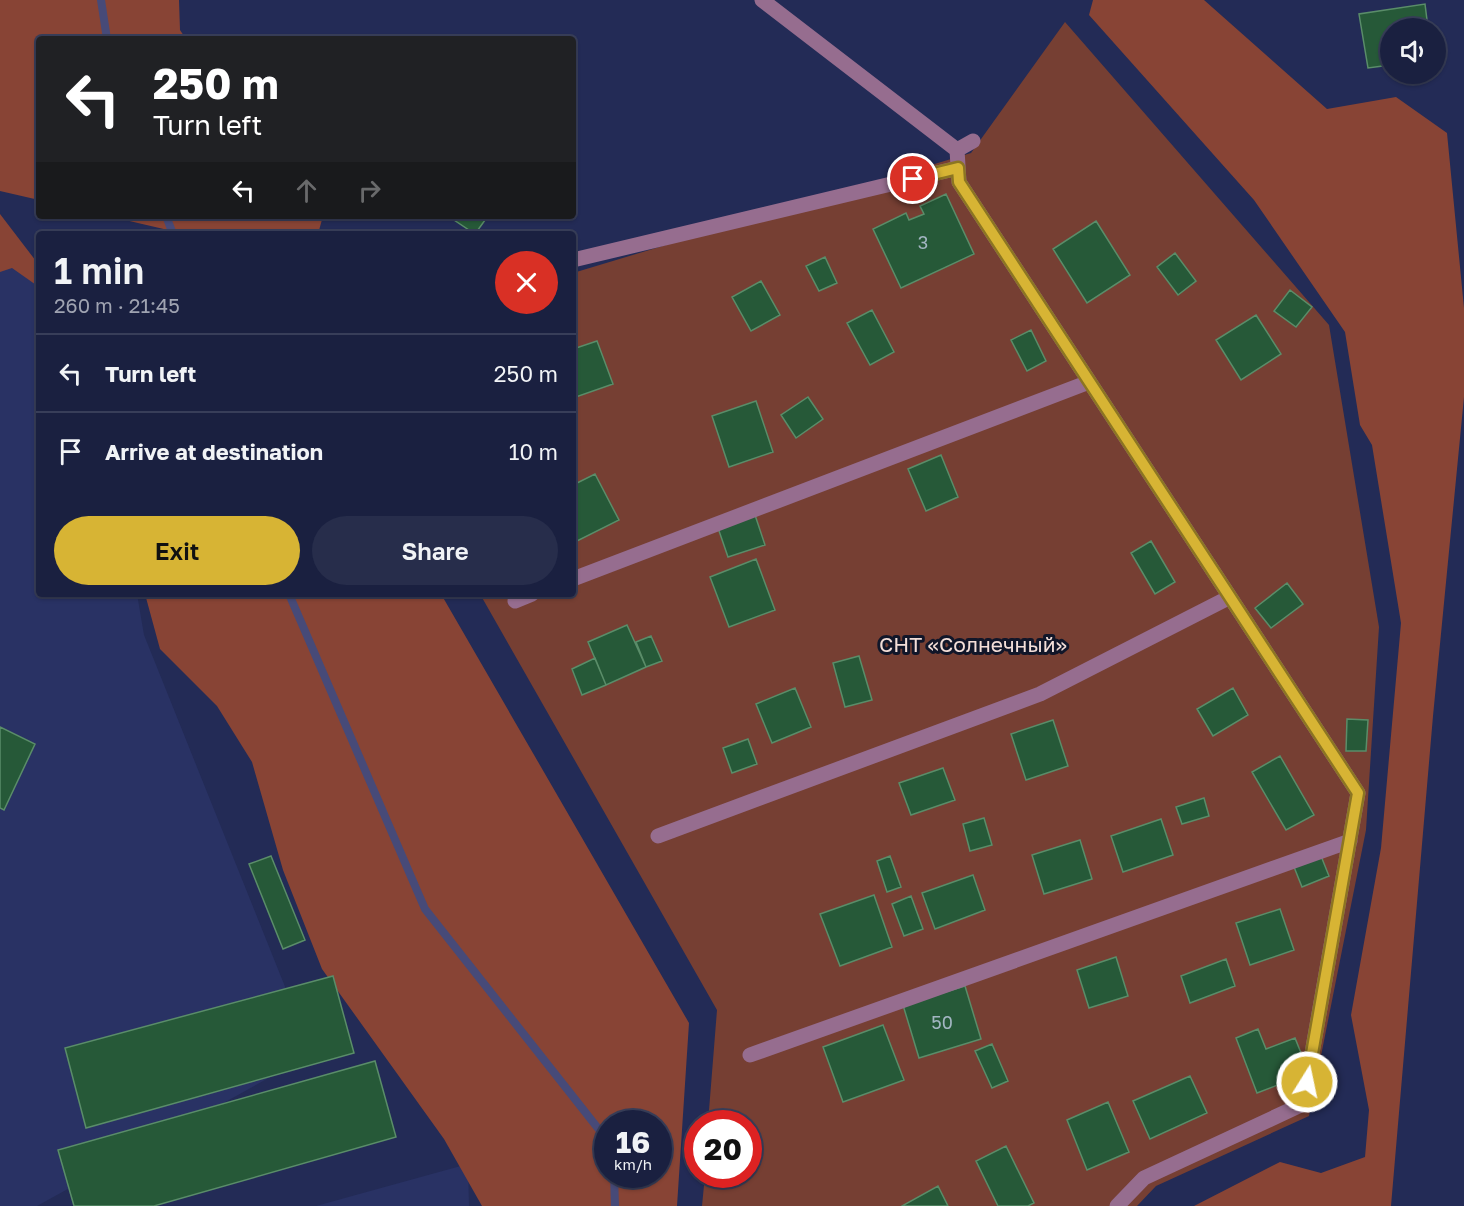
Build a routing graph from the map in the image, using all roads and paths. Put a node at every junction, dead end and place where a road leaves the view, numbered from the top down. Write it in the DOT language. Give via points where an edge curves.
graph roads {
  1 [pos="762,0"];
  2 [pos="973,141"];
  3 [pos="957,150"];
  4 [pos="958,168"];
  5 [pos="576,259"];
  6 [pos="1089,382"];
  7 [pos="576,578"];
  8 [pos="524,597"];
  9 [pos="1230,597"];
  10 [pos="514,601"];
  11 [pos="658,836"];
  12 [pos="1350,841"];
  13 [pos="750,1055"];
  14 [pos="1117,1206"];
  1 -- 3 [label="lane"];
  2 -- 3 [label="lane"];
  3 -- 4 [label="lane"];
  4 -- 5 [label="lane"];
  4 -- 6 [label="lane" via="959,182"];
  6 -- 7 [label="lane"];
  6 -- 9 [label="lane"];
  8 -- 10 [label="lane"];
  9 -- 11 [label="lane" via="1040,694"];
  9 -- 12 [label="lane" via="1358,793"];
  12 -- 13 [label="lane"];
  12 -- 14 [label="lane" via="1304,1104 1144,1178"];
}
